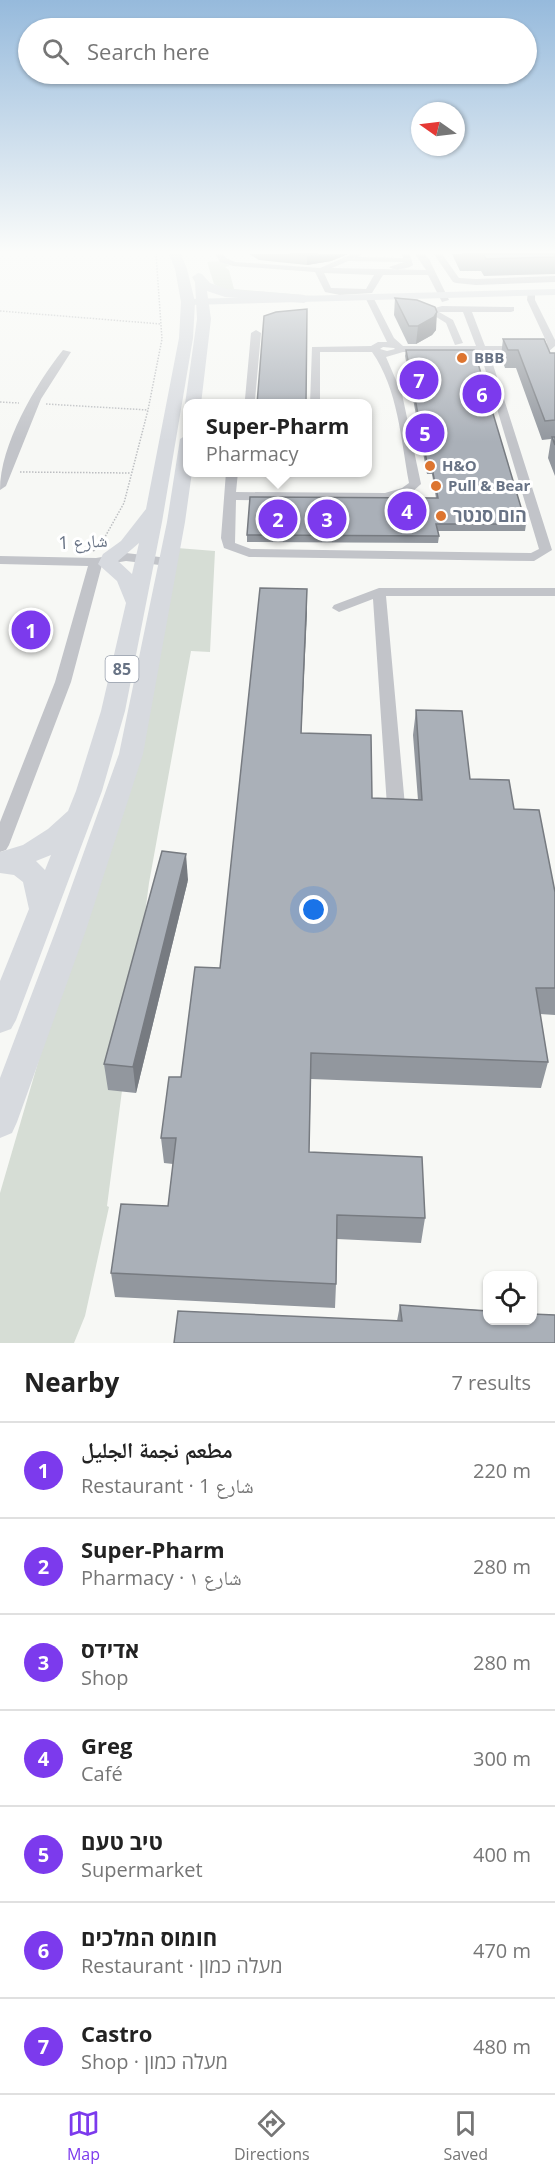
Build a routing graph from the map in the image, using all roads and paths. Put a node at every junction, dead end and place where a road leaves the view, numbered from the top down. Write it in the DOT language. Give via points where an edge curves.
graph roads {
  1 [pos="77,317"];
  2 [pos="160,317"];
  3 [pos="193,317"];
  4 [pos="202,317"];
  5 [pos="212,317"];
  6 [pos="372,317"];
  7 [pos="377,317"];
  8 [pos="441,317"];
  9 [pos="470,317"];
  10 [pos="541,317"];
  11 [pos="161,324"];
  12 [pos="204,325"];
  13 [pos="256,333"];
  14 [pos="458,343"];
  15 [pos="377,349"];
  16 [pos="398,349"];
  17 [pos="484,350"];
  18 [pos="66,352"];
  19 [pos="393,377"];
  20 [pos="194,399"];
  21 [pos="250,399"];
  22 [pos="315,399"];
  23 [pos="0,402"];
  24 [pos="34,404"];
  25 [pos="148,410"];
  26 [pos="183,457"];
  27 [pos="6,471"];
  28 [pos="131,473"];
  29 [pos="232,477"];
  30 [pos="0,486"];
  31 [pos="230,496"];
  32 [pos="157,502"];
  33 [pos="0,560"];
  34 [pos="105,561"];
  35 [pos="80,562"];
  36 [pos="153,562"];
  37 [pos="379,592"];
  38 [pos="555,592"];
  39 [pos="136,603"];
  40 [pos="339,608"];
  41 [pos="396,806"];
  42 [pos="82,808"];
  43 [pos="0,845"];
  44 [pos="0,862"];
  45 [pos="43,912"];
  46 [pos="0,1020"];
  47 [pos="0,1122"];
  1 -- 11 [label="path"];
  2 -- 11 [label="path"];
  3 -- 32 [label="highway, 85"];
  4 -- 12 [label="highway, 85"];
  5 -- 12 [label="highway"];
  6 -- 15 [label="street" via="379,341"];
  7 -- 16 [label="street"];
  8 -- 14 [label="street" via="450,322"];
  9 -- 17 [label="street"];
  10 -- 17 [label="street" via="551,348"];
  11 -- 25 [label="path" via="162,339"];
  12 -- 20 [label="highway, 85"];
  13 -- 21 [label="street"];
  15 -- 16 [label="street" via="387,354"];
  15 -- 19 [label="street"];
  15 -- 22 [label="street" via="315,349"];
  16 -- 17 [label="street"];
  16 -- 19 [label="street"];
  17 -- 31 [label="street" via="546,550 540,554 534,557 249,553 229,545"];
  18 -- 24 [label="street"];
  19 -- 31 [label="street" via="415,484 411,488 386,497"];
  23 -- 24 [label="path"];
  24 -- 25 [label="path"];
  24 -- 27 [label="street"];
  25 -- 28 [label="path"];
  26 -- 36 [label="highway, 85"];
  27 -- 28 [label="path"];
  27 -- 30 [label="street"];
  28 -- 35 [label="path" via="124,503 101,544"];
  29 -- 31 [label="street"];
  32 -- 34 [label="highway" via="136,536"];
  32 -- 36 [label="highway, 85"];
  33 -- 35 [label="street, شارع 1"];
  34 -- 35 [label="street, شارع 1"];
  34 -- 36 [label="street, شارع 1"];
  34 -- 39 [label="highway" via="123,573"];
  34 -- 43 [label="street"];
  36 -- 39 [label="highway, 85"];
  36 -- 47 [label="highway, 85" via="140,712 122,783"];
  37 -- 38 [label="street"];
  37 -- 40 [label="street"];
  37 -- 41 [label="street"];
  39 -- 42 [label="highway, 85" via="113,711"];
  42 -- 44 [label="highway" via="45,847"];
  42 -- 45 [label="highway, 85"];
  44 -- 45 [label="highway" via="34,874 39,882"];
  45 -- 46 [label="highway, 85"];
}
